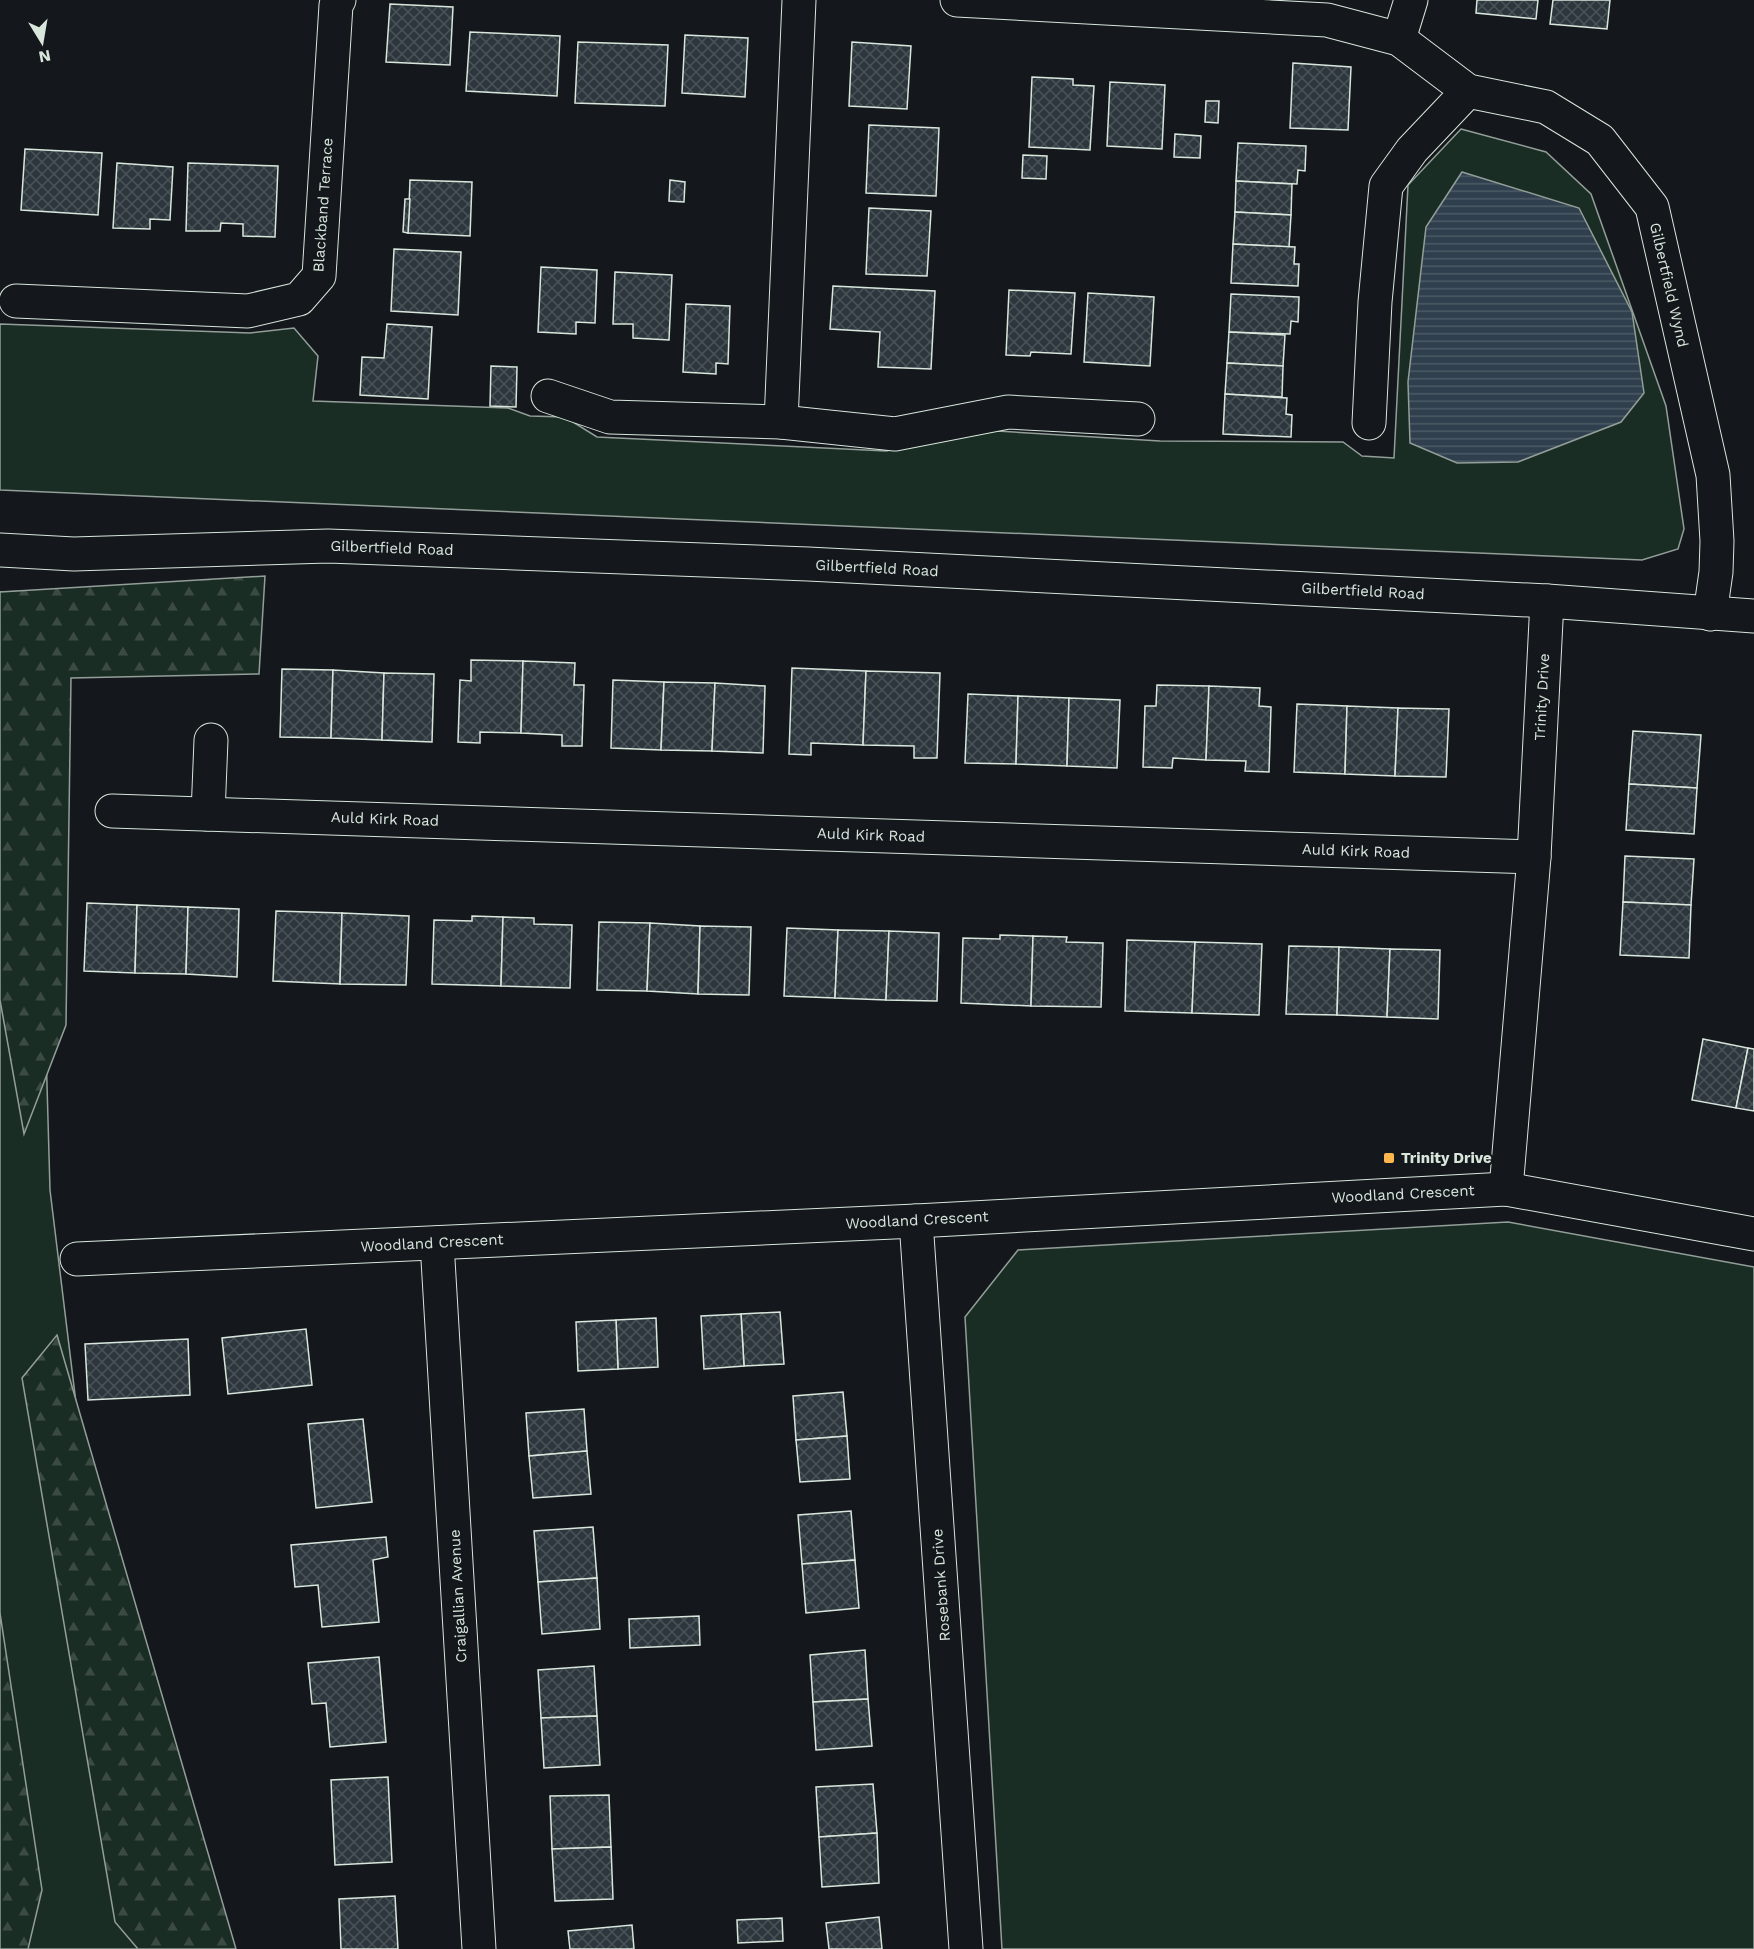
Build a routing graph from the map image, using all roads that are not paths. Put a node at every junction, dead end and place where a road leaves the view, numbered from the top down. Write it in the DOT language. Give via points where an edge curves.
graph roads {
  1 [pos="339,0"];
  2 [pos="800,0"];
  3 [pos="957,0"];
  4 [pos="1411,0"];
  5 [pos="1399,39"];
  6 [pos="1468,91"];
  7 [pos="16,301"];
  8 [pos="548,396"];
  9 [pos="1138,419"];
  10 [pos="781,422"];
  11 [pos="1369,423"];
  12 [pos="0,550"];
  13 [pos="1547,601"];
  14 [pos="1710,614"];
  15 [pos="1754,616"];
  16 [pos="211,740"];
  17 [pos="112,811"];
  18 [pos="208,814"];
  19 [pos="1534,856"];
  20 [pos="1506,1188"];
  21 [pos="916,1221"];
  22 [pos="1754,1233"];
  23 [pos="436,1242"];
  24 [pos="77,1259"];
  25 [pos="479,1949"];
  26 [pos="966,1949"];
  1 -- 7 [label="street, Blackband Terrace" via="319,276 299,299 248,310"];
  2 -- 10 [label="street"];
  3 -- 5 [label="street, Gilbertfield Wynd" via="1327,20"];
  4 -- 5 [label="street"];
  5 -- 6 [label="street, Gilbertfield Wynd"];
  6 -- 11 [label="street" via="1412,150 1386,186"];
  6 -- 14 [label="street, Gilbertfield Wynd" via="1546,107 1600,140 1652,207 1713,476 1717,541"];
  8 -- 10 [label="street" via="610,417"];
  9 -- 10 [label="street" via="1008,412 895,434"];
  12 -- 13 [label="street, Gilbertfield Road" via="74,554 328,546 808,564"];
  13 -- 14 [label="street, Gilbertfield Road"];
  13 -- 19 [label="street, Trinity Drive"];
  14 -- 15 [label="street, Gilbertfield Road"];
  16 -- 18 [label="street"];
  17 -- 18 [label="street, Auld Kirk Road"];
  18 -- 19 [label="street, Auld Kirk Road"];
  19 -- 20 [label="street, Trinity Drive"];
  20 -- 21 [label="street, Woodland Crescent"];
  20 -- 22 [label="street, Woodland Crescent"];
  21 -- 23 [label="street, Woodland Crescent"];
  21 -- 26 [label="street, Rosebank Drive"];
  23 -- 24 [label="street, Woodland Crescent"];
  23 -- 25 [label="street, Craigallian Avenue"];
}
